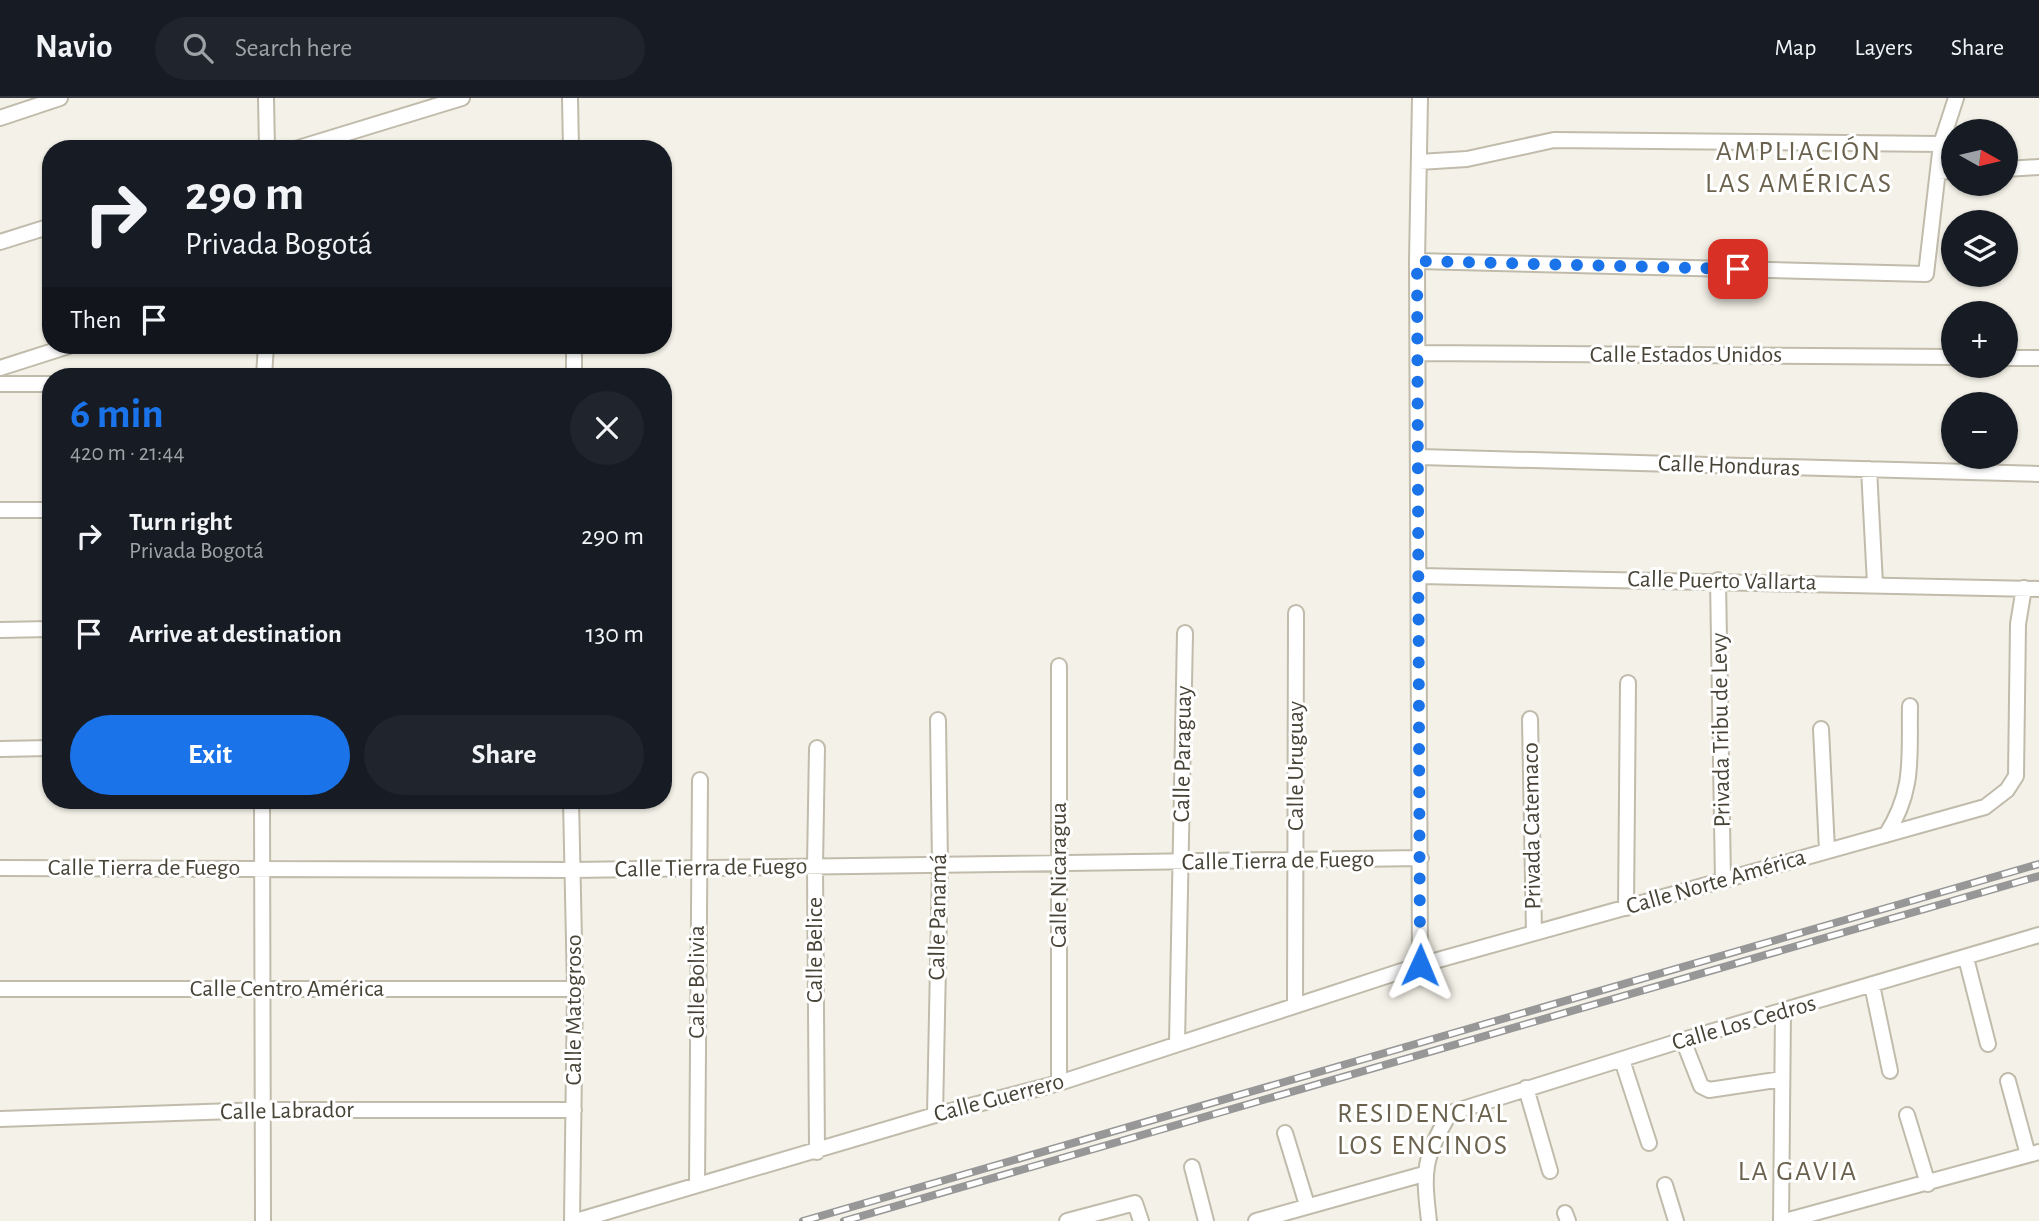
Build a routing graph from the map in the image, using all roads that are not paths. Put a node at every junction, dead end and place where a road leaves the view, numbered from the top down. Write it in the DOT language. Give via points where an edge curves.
graph roads {
  1 [pos="60,98"];
  2 [pos="266,98"];
  3 [pos="462,98"];
  4 [pos="570,98"];
  5 [pos="1420,98"];
  6 [pos="1956,98"];
  7 [pos="0,118"];
  8 [pos="1949,119"];
  9 [pos="267,140"];
  10 [pos="324,140"];
  11 [pos="571,140"];
  12 [pos="1941,144"];
  13 [pos="1419,162"];
  14 [pos="2039,167"];
  15 [pos="2018,168"];
  16 [pos="1941,193"];
  17 [pos="42,229"];
  18 [pos="0,242"];
  19 [pos="1417,261"];
  20 [pos="1420,353"];
  21 [pos="44,354"];
  22 [pos="1941,358"];
  23 [pos="2018,358"];
  24 [pos="2039,358"];
  25 [pos="0,368"];
  26 [pos="0,384"];
  27 [pos="42,384"];
  28 [pos="1420,457"];
  29 [pos="1869,469"];
  30 [pos="2039,474"];
  31 [pos="0,510"];
  32 [pos="42,510"];
  33 [pos="1420,576"];
  34 [pos="1718,580"];
  35 [pos="1875,584"];
  36 [pos="2031,588"];
  37 [pos="1296,613"];
  38 [pos="42,629"];
  39 [pos="0,630"];
  40 [pos="1185,633"];
  41 [pos="1059,666"];
  42 [pos="1628,683"];
  43 [pos="1910,706"];
  44 [pos="1531,719"];
  45 [pos="938,720"];
  46 [pos="1821,729"];
  47 [pos="42,748"];
  48 [pos="817,748"];
  49 [pos="0,749"];
  50 [pos="700,780"];
  51 [pos="262,809"];
  52 [pos="571,809"];
  53 [pos="1886,835"];
  54 [pos="1827,850"];
  55 [pos="1421,859"];
  56 [pos="1296,860"];
  57 [pos="1181,862"];
  58 [pos="1059,863"];
  59 [pos="940,865"];
  60 [pos="697,866"];
  61 [pos="815,866"];
  62 [pos="263,867"];
  63 [pos="0,869"];
  64 [pos="572,870"];
  65 [pos="1723,881"];
  66 [pos="1626,908"];
  67 [pos="1534,933"];
  68 [pos="2039,935"];
  69 [pos="1966,958"];
  70 [pos="1420,965"];
  71 [pos="1872,985"];
  72 [pos="0,989"];
  73 [pos="260,989"];
  74 [pos="575,989"];
  75 [pos="1295,1003"];
  76 [pos="1783,1011"];
  77 [pos="1683,1040"];
  78 [pos="1177,1043"];
  79 [pos="1988,1044"];
  80 [pos="1622,1059"];
  81 [pos="1890,1071"];
  82 [pos="1782,1079"];
  83 [pos="2008,1081"];
  84 [pos="1059,1083"];
  85 [pos="1526,1088"];
  86 [pos="262,1110"];
  87 [pos="574,1110"];
  88 [pos="936,1115"];
  89 [pos="1907,1115"];
  90 [pos="0,1119"];
  91 [pos="1285,1133"];
  92 [pos="1649,1143"];
  93 [pos="817,1152"];
  94 [pos="2034,1154"];
  95 [pos="1192,1167"];
  96 [pos="1550,1171"];
  97 [pos="1424,1174"];
  98 [pos="697,1184"];
  99 [pos="1928,1184"];
  100 [pos="1665,1185"];
  101 [pos="1307,1205"];
  102 [pos="263,1221"];
  103 [pos="574,1221"];
  104 [pos="1067,1221"];
  105 [pos="1141,1221"];
  106 [pos="1206,1221"];
  107 [pos="1256,1221"];
  108 [pos="1429,1221"];
  109 [pos="1676,1221"];
  110 [pos="1783,1221"];
  1 -- 7 [label="street"];
  2 -- 9 [label="street"];
  3 -- 10 [label="street"];
  4 -- 11 [label="street"];
  5 -- 13 [label="street"];
  6 -- 8 [label="street"];
  12 -- 13 [label="street" via="1554,140 1467,159"];
  13 -- 19 [label="street"];
  14 -- 15 [label="street"];
  16 -- 19 [label="street" via="1926,274"];
  17 -- 18 [label="street"];
  19 -- 20 [label="street"];
  20 -- 22 [label="street, Calle Estados Unidos"];
  20 -- 28 [label="street"];
  21 -- 25 [label="street"];
  23 -- 24 [label="street"];
  26 -- 27 [label="street"];
  28 -- 29 [label="street, Calle Honduras"];
  28 -- 33 [label="street"];
  29 -- 30 [label="street, Calle Honduras"];
  29 -- 35 [label="street"];
  31 -- 32 [label="street"];
  33 -- 34 [label="street, Calle Puerto Vallarta"];
  33 -- 55 [label="street"];
  34 -- 35 [label="street, Calle Puerto Vallarta"];
  34 -- 65 [label="street, Privada Tribu de Levy"];
  35 -- 36 [label="street, Calle Puerto Vallarta"];
  36 -- 53 [label="street, Calle Norte América" via="2018,624 2016,776 2007,790 1985,807"];
  37 -- 56 [label="street, Calle Uruguay"];
  38 -- 39 [label="street"];
  40 -- 57 [label="street, Calle Paraguay"];
  41 -- 58 [label="street, Calle Nicaragua"];
  42 -- 66 [label="street"];
  43 -- 53 [label="street" via="1908,788 1902,811"];
  44 -- 67 [label="street, Privada Catemaco"];
  45 -- 59 [label="street, Calle Panamá"];
  46 -- 54 [label="street"];
  47 -- 49 [label="street"];
  48 -- 61 [label="street, Calle Belice"];
  50 -- 60 [label="street, Calle Bolivia"];
  51 -- 62 [label="street"];
  52 -- 64 [label="street, Calle Matogroso"];
  53 -- 54 [label="street, Calle Norte América"];
  54 -- 65 [label="street, Calle Norte América"];
  55 -- 56 [label="street, Calle Tierra de Fuego"];
  55 -- 70 [label="street"];
  56 -- 57 [label="street, Calle Tierra de Fuego"];
  56 -- 75 [label="street, Calle Uruguay"];
  57 -- 58 [label="street, Calle Tierra de Fuego"];
  57 -- 78 [label="street, Calle Paraguay"];
  58 -- 59 [label="street, Calle Tierra de Fuego"];
  58 -- 84 [label="street, Calle Nicaragua"];
  59 -- 61 [label="street, Calle Tierra de Fuego"];
  59 -- 88 [label="street, Calle Panamá"];
  60 -- 61 [label="street, Calle Tierra de Fuego"];
  60 -- 64 [label="street, Calle Tierra de Fuego"];
  60 -- 98 [label="street, Calle Bolivia"];
  61 -- 93 [label="street, Calle Belice"];
  62 -- 63 [label="street, Calle Tierra de Fuego"];
  62 -- 64 [label="street, Calle Tierra de Fuego"];
  62 -- 73 [label="street"];
  64 -- 74 [label="street, Calle Matogroso"];
  65 -- 66 [label="street, Calle Norte América"];
  66 -- 67 [label="street, Calle Norte América"];
  67 -- 70 [label="street, Calle Norte América"];
  68 -- 69 [label="street, Calle Los Cedros"];
  69 -- 71 [label="street, Calle Los Cedros"];
  69 -- 79 [label="street"];
  70 -- 75 [label="street, Calle Guerrero"];
  71 -- 76 [label="street, Calle Los Cedros"];
  71 -- 81 [label="street"];
  72 -- 73 [label="street, Calle Centro América"];
  73 -- 74 [label="street, Calle Centro América"];
  73 -- 86 [label="street"];
  74 -- 87 [label="street, Calle Matogroso"];
  75 -- 78 [label="street, Calle Guerrero"];
  76 -- 77 [label="street, Calle Los Cedros"];
  76 -- 82 [label="street"];
  77 -- 80 [label="street, Calle Los Cedros"];
  77 -- 82 [label="street" via="1701,1086 1709,1090"];
  78 -- 84 [label="street, Calle Guerrero"];
  80 -- 85 [label="street, Calle Los Cedros"];
  80 -- 92 [label="street"];
  82 -- 110 [label="street"];
  83 -- 94 [label="street"];
  84 -- 88 [label="street, Calle Guerrero"];
  85 -- 96 [label="street"];
  85 -- 97 [label="street, Calle Los Cedros" via="1450,1113"];
  86 -- 87 [label="street, Calle Labrador"];
  86 -- 90 [label="street, Calle Labrador"];
  86 -- 102 [label="street"];
  87 -- 103 [label="street, Calle Matogroso"];
  88 -- 93 [label="street, Calle Guerrero"];
  89 -- 99 [label="street"];
  91 -- 101 [label="street"];
  93 -- 98 [label="street, Calle Guerrero"];
  94 -- 99 [label="street"];
  95 -- 106 [label="street"];
  97 -- 101 [label="street"];
  97 -- 108 [label="street"];
  98 -- 103 [label="street, Calle Guerrero"];
  99 -- 110 [label="street"];
  100 -- 109 [label="street"];
  101 -- 107 [label="street"];
  104 -- 105 [label="street" via="1135,1203"];
}
